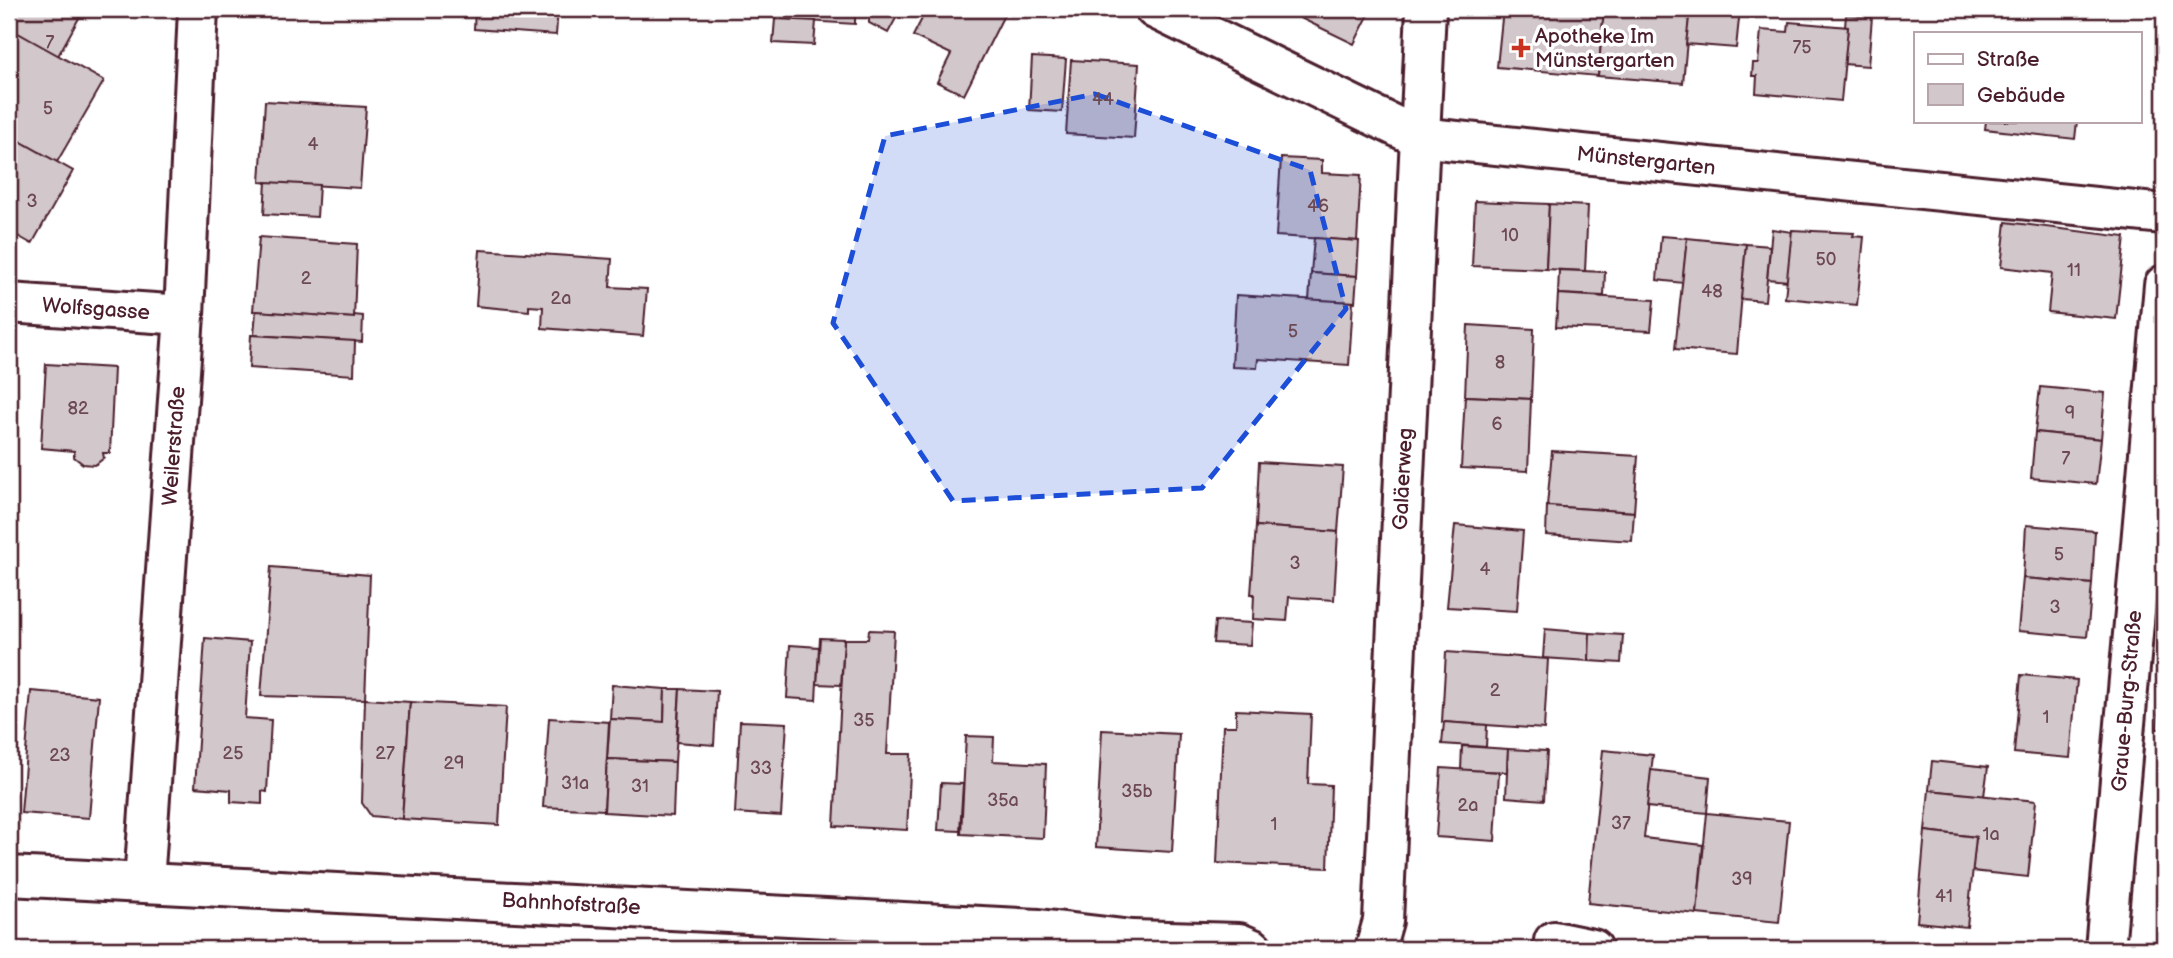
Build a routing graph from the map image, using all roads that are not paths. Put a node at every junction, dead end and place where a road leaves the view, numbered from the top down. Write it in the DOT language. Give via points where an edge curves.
graph roads {
  1 [pos="198,9"];
  2 [pos="1155,9"];
  3 [pos="1426,9"];
  4 [pos="1418,137"];
  5 [pos="2164,214"];
  6 [pos="2164,285"];
  7 [pos="9,303"];
  8 [pos="184,315"];
  9 [pos="9,876"];
  10 [pos="144,882"];
  11 [pos="1554,941"];
  12 [pos="1140,945"];
  13 [pos="1253,949"];
  14 [pos="1375,949"];
  15 [pos="1593,949"];
  16 [pos="2105,949"];
  1 -- 8 [label="street, Weilerstraße"];
  2 -- 4 [label="street, Münstergarten"];
  3 -- 4 [label="street, Galäerweg"];
  4 -- 5 [label="street, Münstergarten"];
  4 -- 14 [label="street, Galäerweg" via="1383,920"];
  6 -- 16 [label="street, Graue-Burg-Straße"];
  7 -- 8 [label="street, Wolfsgasse"];
  8 -- 10 [label="street, Weilerstraße"];
  9 -- 10 [label="street, Bahnhofstraße"];
  10 -- 12 [label="street, Bahnhofstraße" via="1039,929"];
  11 -- 15 [label="street"];
  12 -- 13 [label="street, Bahnhofstraße" via="1239,943"];
}
